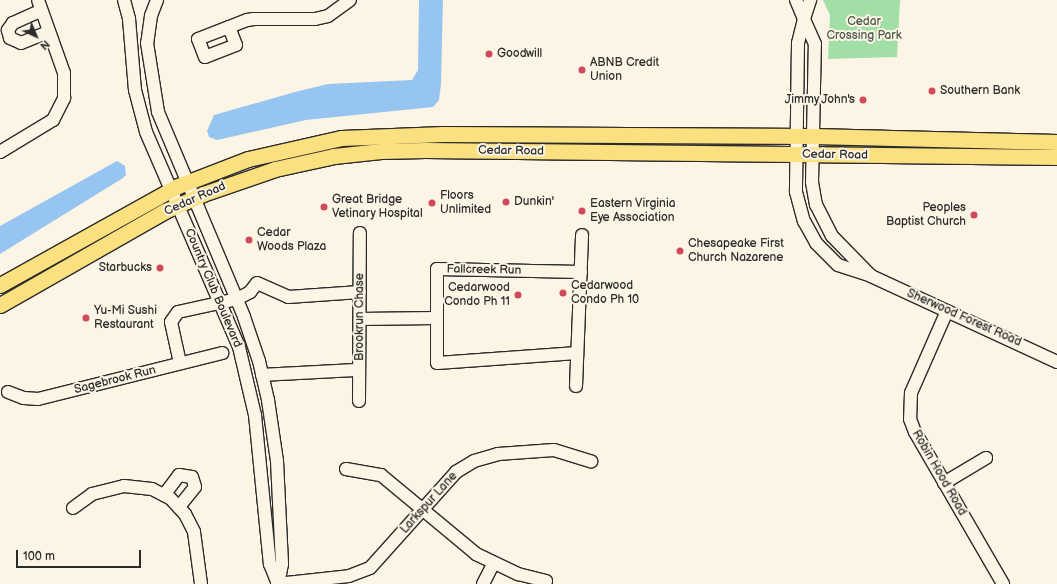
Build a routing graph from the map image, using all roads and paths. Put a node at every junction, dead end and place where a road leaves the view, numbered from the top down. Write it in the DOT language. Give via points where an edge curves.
graph roads {
  1 [pos="124,0"];
  2 [pos="157,0"];
  3 [pos="350,0"];
  4 [pos="796,0"];
  5 [pos="810,0"];
  6 [pos="39,5"];
  7 [pos="804,19"];
  8 [pos="229,27"];
  9 [pos="48,32"];
  10 [pos="813,136"];
  11 [pos="798,137"];
  12 [pos="1057,142"];
  13 [pos="0,152"];
  14 [pos="797,154"];
  15 [pos="813,154"];
  16 [pos="1057,157"];
  17 [pos="187,182"];
  18 [pos="171,189"];
  19 [pos="193,198"];
  20 [pos="178,205"];
  21 [pos="360,233"];
  22 [pos="582,235"];
  23 [pos="581,272"];
  24 [pos="871,276"];
  25 [pos="0,285"];
  26 [pos="360,292"];
  27 [pos="229,300"];
  28 [pos="0,304"];
  29 [pos="947,311"];
  30 [pos="436,318"];
  31 [pos="360,319"];
  32 [pos="222,353"];
  33 [pos="577,353"];
  34 [pos="1057,362"];
  35 [pos="180,363"];
  36 [pos="359,370"];
  37 [pos="262,375"];
  38 [pos="576,386"];
  39 [pos="8,392"];
  40 [pos="359,401"];
  41 [pos="986,458"];
  42 [pos="592,461"];
  43 [pos="346,469"];
  44 [pos="944,482"];
  45 [pos="164,495"];
  46 [pos="179,507"];
  47 [pos="73,508"];
  48 [pos="423,510"];
  49 [pos="493,564"];
  50 [pos="362,579"];
  51 [pos="340,581"];
  52 [pos="546,581"];
  53 [pos="201,584"];
  54 [pos="278,584"];
  55 [pos="483,584"];
  56 [pos="1003,584"];
  1 -- 18 [label="street, Country Club Boulevard" via="140,112"];
  2 -- 17 [label="street, Country Club Boulevard" via="151,16 147,43 150,75 164,131"];
  3 -- 8 [label="street" via="328,16 315,19 254,19"];
  4 -- 7 [label="street, Sherwood Forest Road"];
  5 -- 7 [label="street, Sherwood Forest Road"];
  6 -- 9 [label="street"];
  6 -- 9 [label="street" via="13,23 8,30 10,38 21,42"];
  7 -- 10 [label="street, Sherwood Forest Road" via="815,44"];
  7 -- 11 [label="street, Sherwood Forest Road" via="798,43"];
  9 -- 13 [label="street" via="64,73 66,86 62,106 47,125"];
  10 -- 11 [label="main road, Cedar Road"];
  10 -- 12 [label="main road, Cedar Road"];
  10 -- 15 [label="street, Sherwood Forest Road"];
  11 -- 14 [label="street, Sherwood Forest Road"];
  11 -- 17 [label="main road, Cedar Road" via="371,135 326,140 281,150 236,163"];
  14 -- 15 [label="main road, Cedar Road"];
  14 -- 19 [label="main road, Cedar Road" via="381,151 290,165 238,180"];
  14 -- 24 [label="street, Sherwood Forest Road" via="796,192 802,215 812,237 824,254 838,265"];
  15 -- 16 [label="main road, Cedar Road"];
  15 -- 24 [label="street, Sherwood Forest Road" via="812,189 820,218 838,244"];
  17 -- 18 [label="main road, Cedar Road"];
  17 -- 19 [label="street, Country Club Boulevard"];
  18 -- 20 [label="street, Country Club Boulevard"];
  18 -- 25 [label="main road, Cedar Road"];
  19 -- 20 [label="main road, Cedar Road"];
  19 -- 27 [label="street, Country Club Boulevard"];
  20 -- 27 [label="street, Country Club Boulevard"];
  20 -- 28 [label="main road, Cedar Road"];
  21 -- 26 [label="street, Brookrun Chase"];
  22 -- 23 [label="street"];
  23 -- 30 [label="street, Fallcreek Run" via="437,269"];
  23 -- 33 [label="street"];
  24 -- 29 [label="street, Sherwood Forest Road"];
  26 -- 27 [label="street" via="288,297 257,283 250,292"];
  26 -- 31 [label="street, Brookrun Chase"];
  27 -- 35 [label="street" via="178,312 174,316 172,328"];
  27 -- 37 [label="street, Country Club Boulevard"];
  27 -- 54 [label="street, Country Club Boulevard" via="259,441 270,564"];
  29 -- 34 [label="street, Sherwood Forest Road"];
  29 -- 44 [label="street, Robin Hood Road" via="911,393 909,405 913,428"];
  30 -- 31 [label="street"];
  30 -- 33 [label="street, Fallcreek Run" via="437,363"];
  31 -- 36 [label="street, Brookrun Chase"];
  32 -- 35 [label="street, Sagebrook Run"];
  33 -- 38 [label="street"];
  35 -- 39 [label="street, Sagebrook Run" via="38,398 24,398"];
  36 -- 37 [label="street"];
  36 -- 40 [label="street, Brookrun Chase"];
  37 -- 54 [label="street, Country Club Boulevard" via="277,461 282,564"];
  41 -- 44 [label="street"];
  42 -- 48 [label="street, Larkspur Lane" via="554,450 488,456 456,472"];
  43 -- 48 [label="street" via="381,475"];
  44 -- 56 [label="street, Robin Hood Road"];
  45 -- 46 [label="street"];
  45 -- 46 [label="street" via="179,475 192,477 195,487"];
  45 -- 47 [label="street" via="142,487 124,486 92,494"];
  46 -- 53 [label="street" via="194,532"];
  48 -- 49 [label="street" via="458,541"];
  48 -- 50 [label="street, Larkspur Lane"];
  49 -- 52 [label="street"];
  49 -- 55 [label="street"];
  50 -- 51 [label="street, Larkspur Lane"];
  51 -- 54 [label="street, Larkspur Lane"];
}
